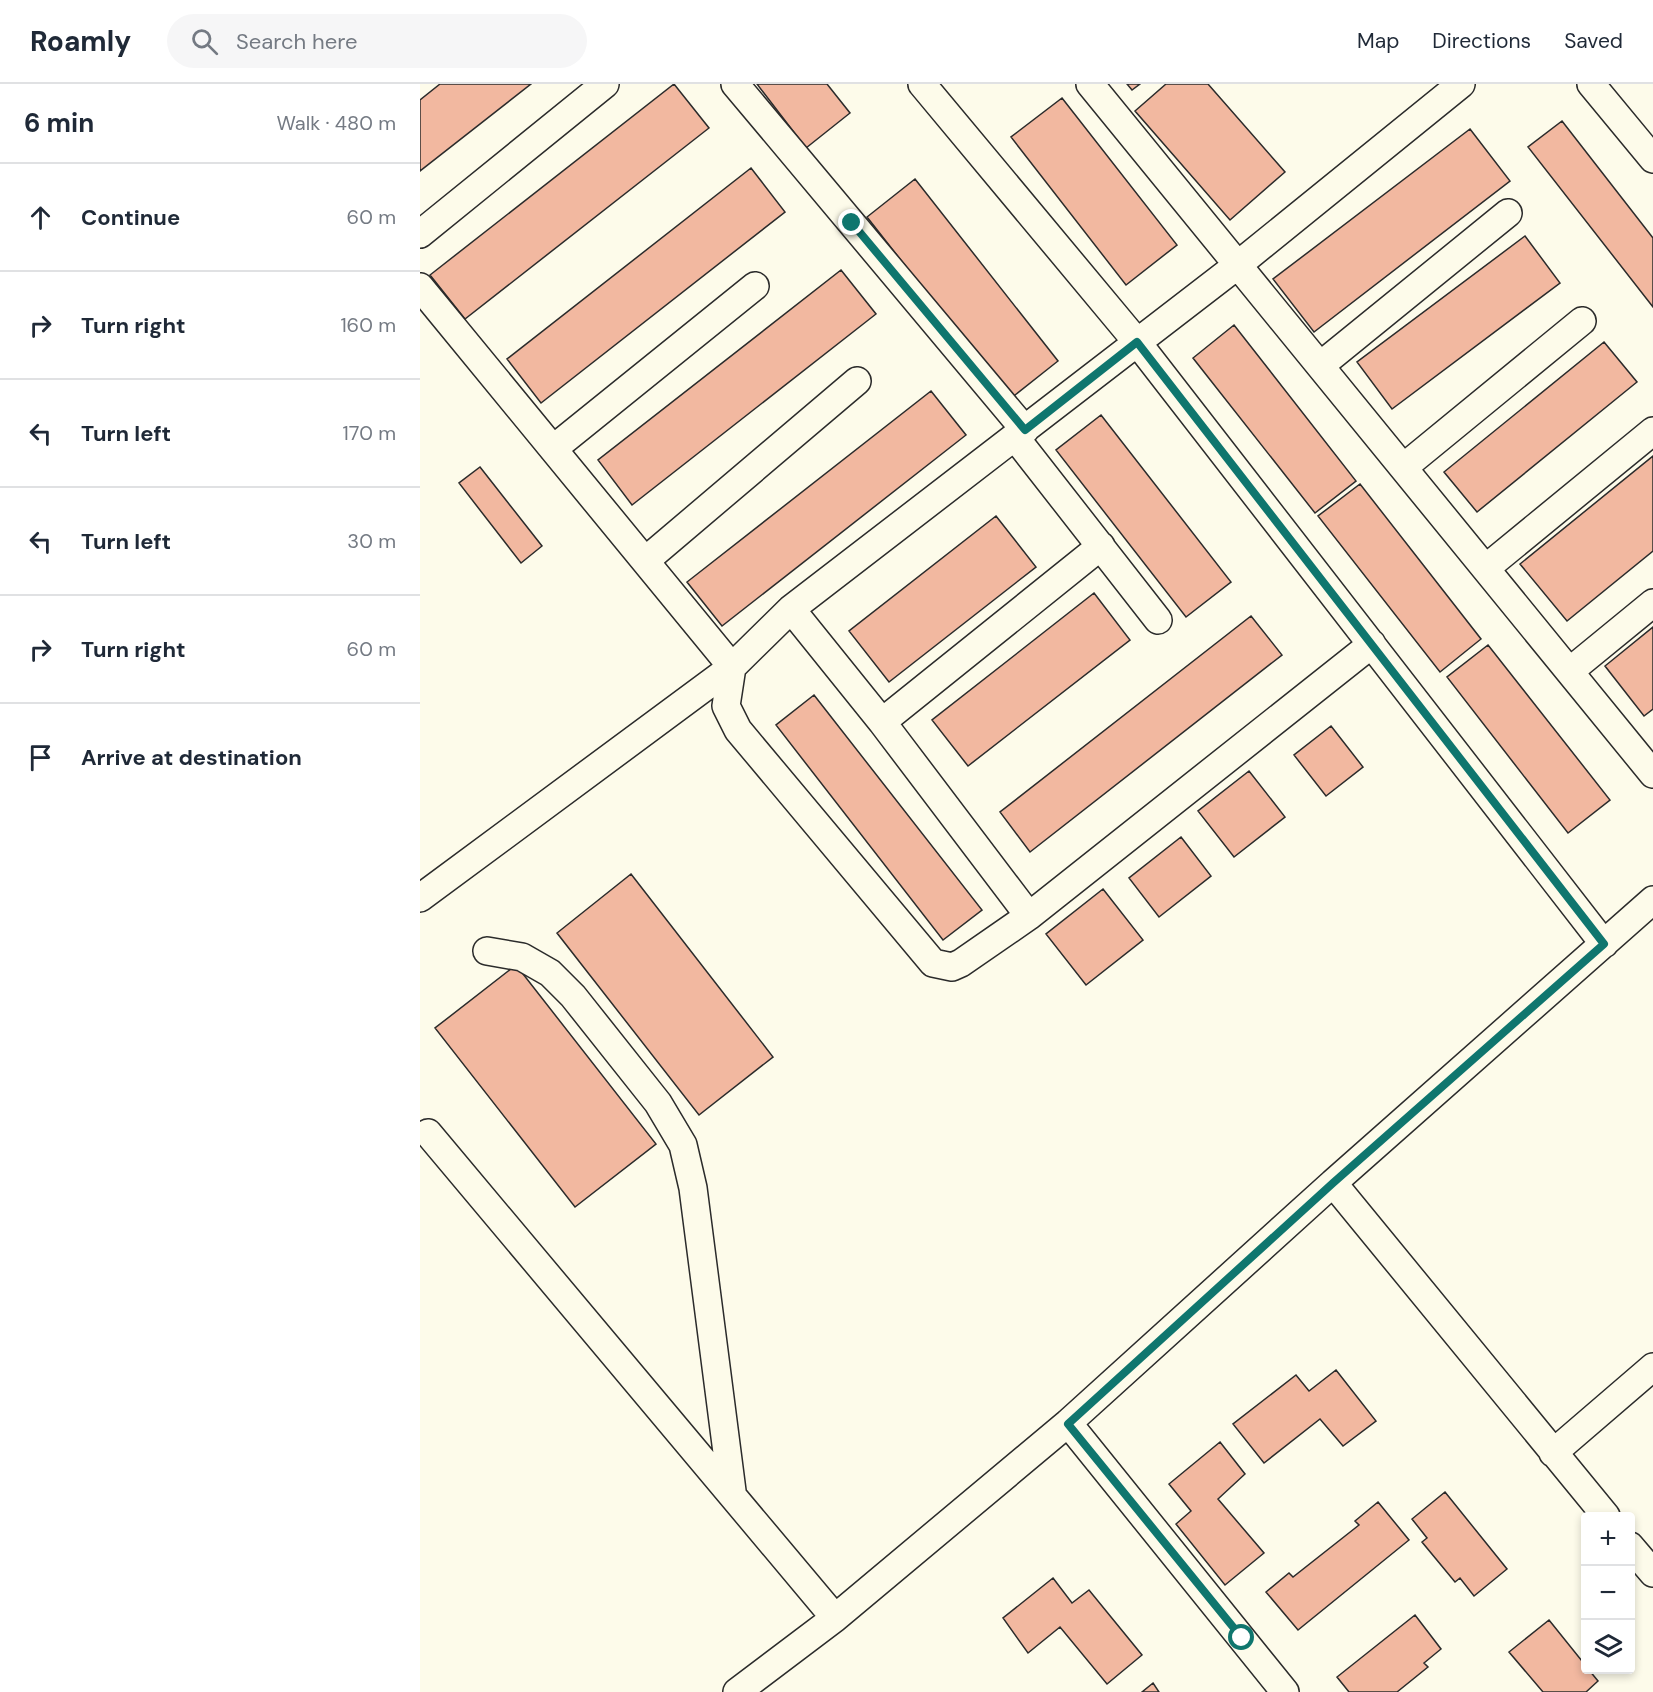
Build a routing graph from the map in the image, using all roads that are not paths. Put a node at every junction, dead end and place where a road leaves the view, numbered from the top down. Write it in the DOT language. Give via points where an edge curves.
graph roads {
  1 [pos="605,84"];
  2 [pos="735,84"];
  3 [pos="922,84"];
  4 [pos="1090,84"];
  5 [pos="1591,84"];
  6 [pos="1453,86"];
  7 [pos="1653,159"];
  8 [pos="1508,213"];
  9 [pos="420,234"];
  10 [pos="1239,264"];
  11 [pos="755,286"];
  12 [pos="420,287"];
  13 [pos="1582,321"];
  14 [pos="1137,342"];
  15 [pos="1321,365"];
  16 [pos="857,381"];
  17 [pos="1653,431"];
  18 [pos="1020,433"];
  19 [pos="553,449"];
  20 [pos="1404,467"];
  21 [pos="1101,546"];
  22 [pos="645,561"];
  23 [pos="1486,568"];
  24 [pos="1653,603"];
  25 [pos="791,609"];
  26 [pos="1158,620"];
  27 [pos="1372,644"];
  28 [pos="732,666"];
  29 [pos="1570,671"];
  30 [pos="882,722"];
  31 [pos="1653,774"];
  32 [pos="420,898"];
  33 [pos="1653,900"];
  34 [pos="1029,916"];
  35 [pos="1604,944"];
  36 [pos="487,951"];
  37 [pos="428,1133"];
  38 [pos="1333,1183"];
  39 [pos="1653,1366"];
  40 [pos="1068,1424"];
  41 [pos="1553,1453"];
  42 [pos="732,1491"];
  43 [pos="1603,1512"];
  44 [pos="1635,1552"];
  45 [pos="1653,1573"];
  46 [pos="835,1618"];
  47 [pos="737,1692"];
  48 [pos="1285,1692"];
  1 -- 9 [label="street"];
  2 -- 18 [label="street"];
  3 -- 14 [label="street"];
  4 -- 10 [label="street"];
  5 -- 7 [label="street"];
  6 -- 10 [label="street"];
  8 -- 15 [label="street"];
  10 -- 14 [label="street"];
  10 -- 15 [label="street"];
  11 -- 19 [label="street"];
  12 -- 19 [label="street"];
  13 -- 20 [label="street"];
  14 -- 18 [label="street"];
  14 -- 27 [label="street"];
  15 -- 20 [label="street"];
  16 -- 22 [label="street"];
  17 -- 23 [label="street"];
  18 -- 21 [label="street"];
  18 -- 25 [label="street"];
  19 -- 22 [label="street"];
  20 -- 23 [label="street"];
  21 -- 26 [label="street"];
  21 -- 30 [label="street"];
  22 -- 28 [label="street"];
  23 -- 29 [label="street"];
  24 -- 29 [label="street"];
  25 -- 28 [label="street"];
  25 -- 30 [label="street"];
  27 -- 34 [label="street"];
  27 -- 35 [label="street"];
  28 -- 32 [label="street"];
  28 -- 34 [label="street" via="726,706 738,730 933,963 952,967 962,963"];
  29 -- 31 [label="street"];
  30 -- 34 [label="street"];
  33 -- 35 [label="street"];
  35 -- 38 [label="street"];
  36 -- 42 [label="street" via="522,957 550,973 658,1103 683,1146 693,1188"];
  37 -- 42 [label="street"];
  38 -- 40 [label="street"];
  38 -- 41 [label="street"];
  39 -- 41 [label="street"];
  40 -- 46 [label="street"];
  40 -- 48 [label="street"];
  41 -- 43 [label="street"];
  42 -- 46 [label="street"];
  44 -- 45 [label="street"];
  46 -- 47 [label="street"];
}
